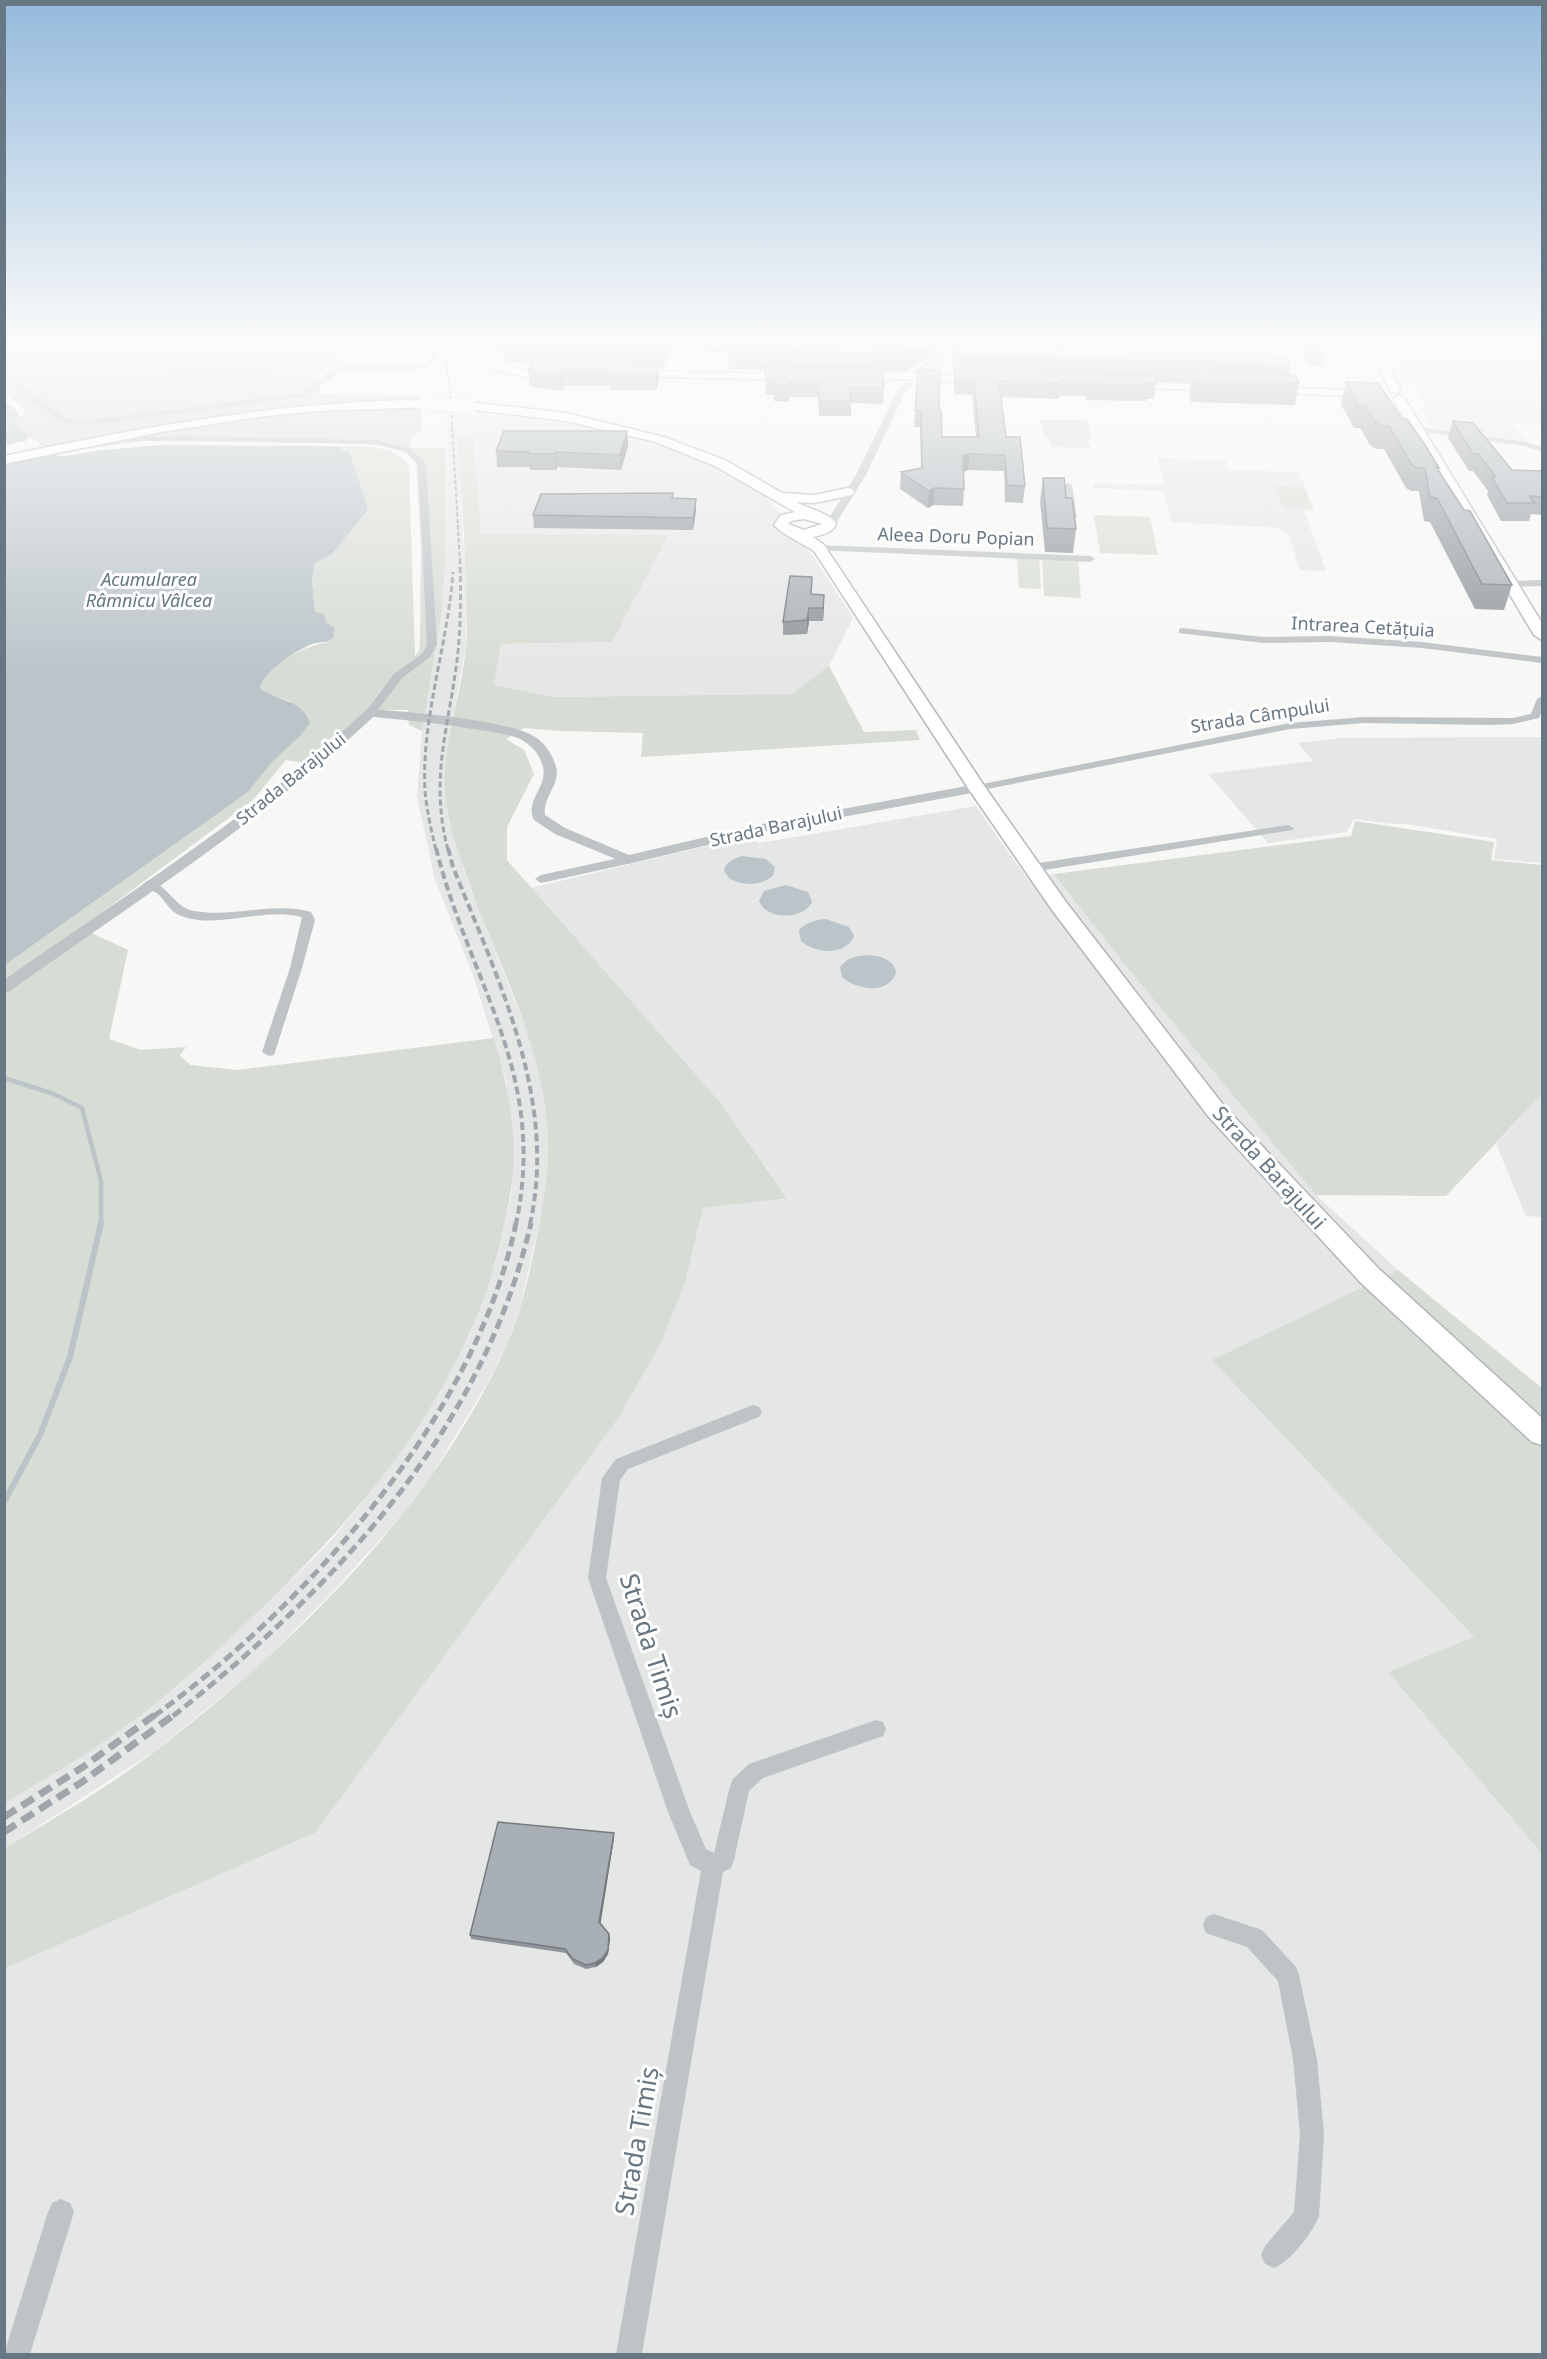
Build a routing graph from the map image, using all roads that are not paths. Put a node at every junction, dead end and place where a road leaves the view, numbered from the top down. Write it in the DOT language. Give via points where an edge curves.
graph roads {
  1 [pos="31,454"];
  2 [pos="416,454"];
  3 [pos="697,454"];
  4 [pos="866,454"];
  5 [pos="1434,454"];
  6 [pos="4,460"];
  7 [pos="1068,485"];
  8 [pos="850,489"];
  9 [pos="777,497"];
  10 [pos="813,515"];
  11 [pos="1073,517"];
  12 [pos="783,521"];
  13 [pos="827,528"];
  14 [pos="797,533"];
  15 [pos="819,548"];
  16 [pos="1091,559"];
  17 [pos="1542,583"];
  18 [pos="1511,584"];
  19 [pos="1182,631"];
  20 [pos="1542,636"];
  21 [pos="1542,660"];
  22 [pos="1542,699"];
  23 [pos="370,713"];
  24 [pos="977,788"];
  25 [pos="1288,828"];
  26 [pos="628,860"];
  27 [pos="1032,868"];
  28 [pos="541,879"];
  29 [pos="149,884"];
  30 [pos="4,988"];
  31 [pos="268,1052"];
  32 [pos="753,1412"];
  33 [pos="1542,1434"];
  34 [pos="876,1729"];
  35 [pos="713,1866"];
  36 [pos="1214,1925"];
  37 [pos="61,2212"];
  38 [pos="1274,2255"];
  39 [pos="17,2355"];
  40 [pos="629,2355"];
  1 -- 6 [label="main road, Strada Barajului"];
  2 -- 23 [label="street, Strada Barajului" via="422,464 432,645 427,655 398,676"];
  3 -- 9 [label="main road, Strada Barajului, bridge" via="722,464"];
  4 -- 8 [label="street"];
  5 -- 18 [label="main road"];
  7 -- 11 [label="street"];
  8 -- 9 [label="main road" via="815,499"];
  8 -- 10 [label="street"];
  8 -- 13 [label="street"];
  9 -- 10 [label="main road, Strada Barajului"];
  9 -- 12 [label="main road"];
  10 -- 12 [label="main road"];
  10 -- 13 [label="main road, Strada Barajului" via="827,520"];
  12 -- 14 [label="main road, Strada Barajului" via="783,527"];
  13 -- 14 [label="main road"];
  13 -- 15 [label="main road"];
  14 -- 15 [label="main road, Strada Barajului"];
  15 -- 16 [label="street, Aleea Doru Popian"];
  15 -- 24 [label="main road, Strada Barajului"];
  17 -- 18 [label="street"];
  18 -- 20 [label="main road"];
  19 -- 21 [label="street, Intrarea Cetățuia" via="1263,640 1330,639 1422,645"];
  22 -- 24 [label="street, Strada Câmpului" via="1535,716 1491,722 1364,720 1301,724"];
  23 -- 26 [label="street" via="464,723 534,742 550,770 548,787 537,808 539,817 561,831"];
  23 -- 29 [label="street, Strada Barajului" via="302,774"];
  24 -- 26 [label="street, Strada Barajului" via="762,828"];
  24 -- 27 [label="main road, Strada Barajului"];
  25 -- 27 [label="street"];
  26 -- 28 [label="street, Strada Barajului"];
  27 -- 33 [label="main road, Strada Barajului" via="1216,1111 1370,1276"];
  29 -- 30 [label="street, Strada Barajului"];
  29 -- 31 [label="street" via="165,893 186,914 308,915 296,968"];
  32 -- 35 [label="street, Strada Timiș" via="622,1464 611,1478 597,1578 679,1812 698,1857"];
  34 -- 35 [label="street, Strada Timiș" via="756,1771 740,1786 723,1860"];
  35 -- 40 [label="street, Strada Timiș"];
  36 -- 38 [label="street" via="1254,1938 1288,1975 1305,2059 1312,2134 1306,2217"];
  37 -- 39 [label="street"];
}
